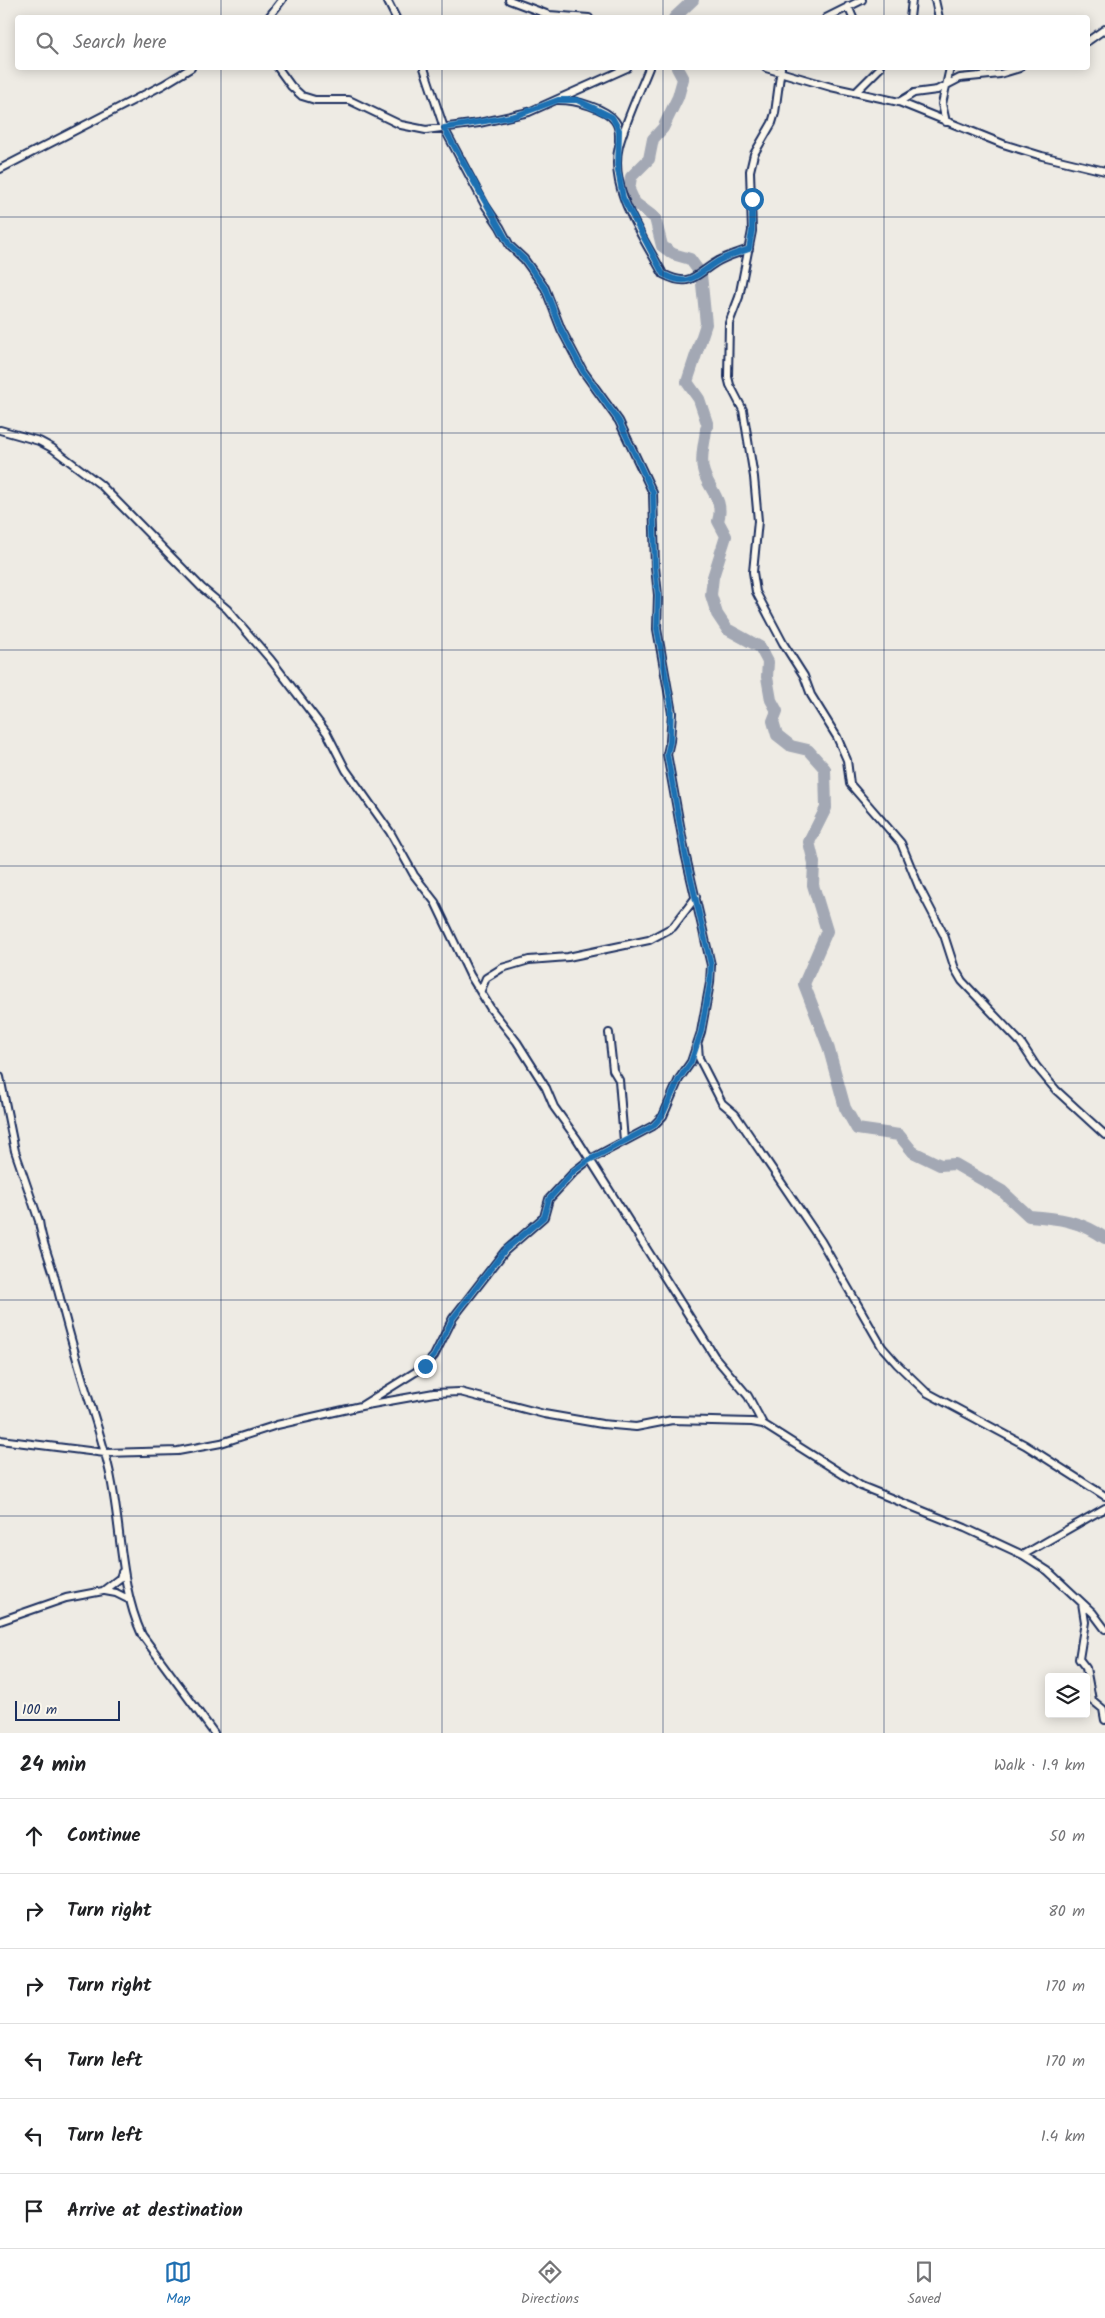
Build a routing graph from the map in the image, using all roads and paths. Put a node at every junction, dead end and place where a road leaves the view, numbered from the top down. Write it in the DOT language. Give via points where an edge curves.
graph roads {
  1 [pos="282,0"];
  2 [pos="387,0"];
  3 [pos="508,0"];
  4 [pos="862,0"];
  5 [pos="912,0"];
  6 [pos="935,0"];
  7 [pos="848,6"];
  8 [pos="270,15"];
  9 [pos="394,15"];
  10 [pos="549,15"];
  11 [pos="832,15"];
  12 [pos="852,15"];
  13 [pos="910,15"];
  14 [pos="938,15"];
  15 [pos="1105,29"];
  16 [pos="1090,39"];
  17 [pos="188,70"];
  18 [pos="279,70"];
  19 [pos="425,70"];
  20 [pos="623,70"];
  21 [pos="648,70"];
  22 [pos="781,70"];
  23 [pos="784,70"];
  24 [pos="878,70"];
  25 [pos="950,70"];
  26 [pos="1013,70"];
  27 [pos="948,83"];
  28 [pos="856,91"];
  29 [pos="558,100"];
  30 [pos="899,102"];
  31 [pos="946,122"];
  32 [pos="444,128"];
  33 [pos="619,144"];
  34 [pos="0,169"];
  35 [pos="1105,171"];
  36 [pos="749,249"];
  37 [pos="0,430"];
  38 [pos="696,897"];
  39 [pos="481,990"];
  40 [pos="610,1033"];
  41 [pos="698,1042"];
  42 [pos="0,1077"];
  43 [pos="1105,1135"];
  44 [pos="624,1142"];
  45 [pos="589,1160"];
  46 [pos="361,1406"];
  47 [pos="763,1424"];
  48 [pos="0,1440"];
  49 [pos="105,1453"];
  50 [pos="1105,1496"];
  51 [pos="1105,1508"];
  52 [pos="1023,1555"];
  53 [pos="123,1570"];
  54 [pos="103,1591"];
  55 [pos="130,1600"];
  56 [pos="1082,1603"];
  57 [pos="0,1621"];
  58 [pos="1105,1629"];
  59 [pos="1105,1720"];
  60 [pos="214,1733"];
  1 -- 8 [label="street"];
  2 -- 9 [label="street"];
  3 -- 10 [label="street"];
  4 -- 7 [label="street"];
  5 -- 13 [label="street"];
  6 -- 14 [label="street"];
  7 -- 11 [label="street"];
  7 -- 12 [label="street"];
  15 -- 16 [label="street"];
  17 -- 34 [label="street"];
  18 -- 32 [label="street" via="302,96 315,100 348,100 401,125 418,129"];
  19 -- 32 [label="street"];
  20 -- 29 [label="street"];
  21 -- 33 [label="street"];
  22 -- 36 [label="street" via="772,124 754,154 750,171 753,217"];
  23 -- 28 [label="street"];
  24 -- 28 [label="street"];
  25 -- 27 [label="street"];
  26 -- 27 [label="street" via="965,76"];
  27 -- 30 [label="street" via="932,92 909,95"];
  27 -- 31 [label="street" via="942,104"];
  28 -- 30 [label="street"];
  29 -- 32 [label="street" via="515,116"];
  29 -- 33 [label="street" via="577,100 612,117 619,130"];
  30 -- 31 [label="street"];
  31 -- 35 [label="street" via="1023,151"];
  32 -- 38 [label="street" via="510,246 545,288 561,329 583,371 619,421 653,493 657,629 671,704 667,754"];
  33 -- 36 [label="street" via="618,178 623,198 663,274 672,279 691,280 715,263"];
  36 -- 43 [label="street" via="739,297 729,323 728,369 730,385 743,410 754,477 758,521 753,572 756,592 837,737 847,760 850,784 901,843 962,981 1021,1043 1056,1090"];
  37 -- 39 [label="street" via="39,440 101,485 249,633 327,733 346,770 435,902 451,939"];
  38 -- 39 [label="street" via="673,927 657,937 568,957 529,960 502,968 486,978"];
  38 -- 41 [label="street" via="711,975"];
  39 -- 45 [label="street" via="491,1009 517,1042"];
  40 -- 44 [label="street" via="613,1070 619,1080"];
  41 -- 44 [label="street" via="662,1116 653,1126"];
  41 -- 50 [label="street" via="700,1058 722,1103 735,1114 812,1227 882,1347 897,1364 926,1392 1026,1445"];
  42 -- 49 [label="street" via="15,1152 39,1221 63,1315"];
  44 -- 45 [label="street"];
  45 -- 46 [label="street" via="574,1171 549,1199 544,1217 505,1250 453,1318 434,1356 425,1366"];
  45 -- 47 [label="street" via="715,1357 754,1404"];
  46 -- 47 [label="street" via="434,1393 460,1392 544,1414 602,1424 636,1427 672,1420"];
  46 -- 49 [label="street" via="178,1451"];
  47 -- 52 [label="street" via="861,1486"];
  48 -- 49 [label="street"];
  49 -- 53 [label="street" via="120,1525"];
  51 -- 52 [label="street"];
  52 -- 56 [label="street" via="1048,1571"];
  53 -- 54 [label="street" via="120,1578"];
  53 -- 55 [label="street"];
  54 -- 55 [label="street" via="112,1591"];
  54 -- 57 [label="street" via="66,1598"];
  55 -- 60 [label="street" via="142,1635"];
  56 -- 58 [label="street"];
  56 -- 59 [label="street" via="1085,1622 1079,1659 1086,1668 1092,1700 1102,1709"];
}
